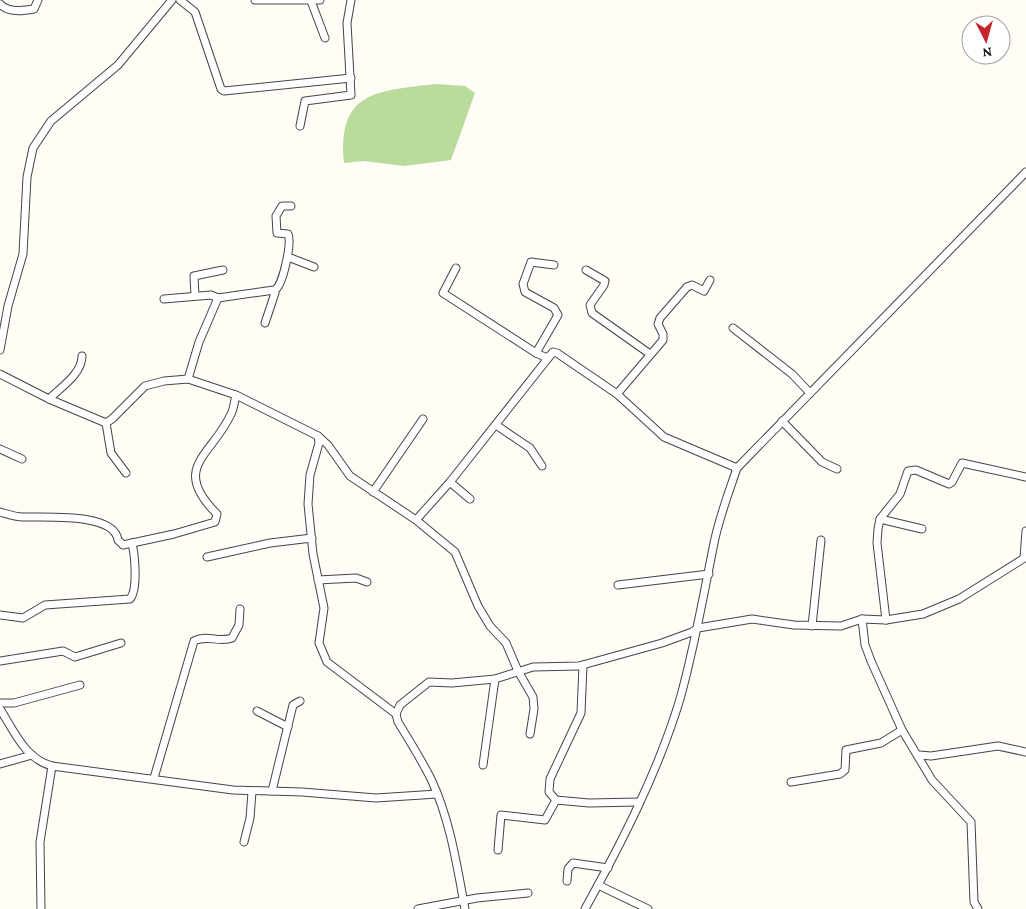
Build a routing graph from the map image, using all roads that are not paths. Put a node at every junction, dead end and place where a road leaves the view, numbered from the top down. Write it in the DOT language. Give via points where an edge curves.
graph roads {
  1 [pos="38,0"];
  2 [pos="172,0"];
  3 [pos="180,0"];
  4 [pos="255,0"];
  5 [pos="320,0"];
  6 [pos="351,0"];
  7 [pos="311,1"];
  8 [pos="0,4"];
  9 [pos="324,38"];
  10 [pos="351,78"];
  11 [pos="300,126"];
  12 [pos="1026,172"];
  13 [pos="291,206"];
  14 [pos="288,257"];
  15 [pos="554,265"];
  16 [pos="314,267"];
  17 [pos="456,268"];
  18 [pos="223,270"];
  19 [pos="586,270"];
  20 [pos="710,280"];
  21 [pos="275,290"];
  22 [pos="195,296"];
  23 [pos="218,298"];
  24 [pos="164,299"];
  25 [pos="265,323"];
  26 [pos="2,325"];
  27 [pos="733,328"];
  28 [pos="0,350"];
  29 [pos="536,353"];
  30 [pos="650,354"];
  31 [pos="82,356"];
  32 [pos="549,356"];
  33 [pos="0,374"];
  34 [pos="188,379"];
  35 [pos="810,393"];
  36 [pos="617,394"];
  37 [pos="236,395"];
  38 [pos="49,399"];
  39 [pos="423,418"];
  40 [pos="782,421"];
  41 [pos="106,422"];
  42 [pos="496,425"];
  43 [pos="318,436"];
  44 [pos="0,449"];
  45 [pos="22,460"];
  46 [pos="542,466"];
  47 [pos="737,468"];
  48 [pos="837,469"];
  49 [pos="126,473"];
  50 [pos="1026,477"];
  51 [pos="450,482"];
  52 [pos="373,492"];
  53 [pos="470,499"];
  54 [pos="0,512"];
  55 [pos="416,520"];
  56 [pos="880,520"];
  57 [pos="922,529"];
  58 [pos="1026,531"];
  59 [pos="312,538"];
  60 [pos="822,540"];
  61 [pos="132,543"];
  62 [pos="207,557"];
  63 [pos="1025,557"];
  64 [pos="709,574"];
  65 [pos="318,580"];
  66 [pos="367,582"];
  67 [pos="618,585"];
  68 [pos="240,609"];
  69 [pos="0,615"];
  70 [pos="862,619"];
  71 [pos="886,620"];
  72 [pos="812,626"];
  73 [pos="698,628"];
  74 [pos="120,643"];
  75 [pos="0,661"];
  76 [pos="583,665"];
  77 [pos="518,671"];
  78 [pos="495,679"];
  79 [pos="80,684"];
  80 [pos="300,701"];
  81 [pos="0,703"];
  82 [pos="0,710"];
  83 [pos="256,711"];
  84 [pos="396,714"];
  85 [pos="288,726"];
  86 [pos="902,730"];
  87 [pos="530,734"];
  88 [pos="1026,752"];
  89 [pos="32,755"];
  90 [pos="919,755"];
  91 [pos="0,764"];
  92 [pos="483,765"];
  93 [pos="52,766"];
  94 [pos="154,778"];
  95 [pos="791,782"];
  96 [pos="272,791"];
  97 [pos="252,792"];
  98 [pos="437,794"];
  99 [pos="556,800"];
  100 [pos="639,802"];
  101 [pos="244,842"];
  102 [pos="498,850"];
  103 [pos="608,868"];
  104 [pos="567,881"];
  105 [pos="598,885"];
  106 [pos="528,894"];
  107 [pos="465,905"];
  108 [pos="41,909"];
  109 [pos="418,909"];
  110 [pos="585,909"];
  111 [pos="648,909"];
  112 [pos="978,909"];
  1 -- 8 [label="street" via="34,9 22,11 4,9"];
  2 -- 26 [label="street" via="118,65 52,120 33,148 27,177 23,254"];
  3 -- 10 [label="street" via="195,12 224,91"];
  4 -- 7 [label="street"];
  5 -- 7 [label="street"];
  6 -- 10 [label="street" via="347,23"];
  7 -- 9 [label="street"];
  10 -- 11 [label="street" via="350,96 306,101"];
  12 -- 35 [label="street"];
  13 -- 14 [label="street" via="280,207 276,225 277,234 289,236"];
  14 -- 16 [label="street"];
  14 -- 21 [label="street" via="281,284"];
  15 -- 29 [label="street" via="531,262 523,284 525,292 554,308 558,315"];
  17 -- 29 [label="street" via="443,293"];
  18 -- 22 [label="street" via="194,276"];
  19 -- 30 [label="street" via="605,281 590,305 591,311"];
  20 -- 30 [label="street" via="704,291 692,285 687,287 660,318 658,324 664,338"];
  21 -- 23 [label="street"];
  21 -- 25 [label="street"];
  22 -- 23 [label="street"];
  22 -- 24 [label="street"];
  23 -- 34 [label="street" via="200,338"];
  26 -- 28 [label="street"];
  27 -- 35 [label="street" via="792,374"];
  29 -- 32 [label="street"];
  30 -- 36 [label="street"];
  31 -- 38 [label="street" via="76,373"];
  32 -- 36 [label="street" via="557,353"];
  32 -- 42 [label="street"];
  33 -- 38 [label="street"];
  34 -- 37 [label="street"];
  34 -- 41 [label="street" via="145,386"];
  35 -- 40 [label="street"];
  36 -- 47 [label="street" via="668,440"];
  37 -- 43 [label="street"];
  37 -- 61 [label="street" via="232,412 204,453 196,474 198,491 217,514 216,520 206,526"];
  38 -- 41 [label="street"];
  39 -- 52 [label="street"];
  40 -- 47 [label="street"];
  40 -- 48 [label="street" via="822,462"];
  41 -- 49 [label="street" via="111,453"];
  42 -- 46 [label="street" via="530,448"];
  42 -- 51 [label="street"];
  43 -- 52 [label="street" via="350,476"];
  43 -- 59 [label="street" via="308,490"];
  44 -- 45 [label="street"];
  47 -- 64 [label="street" via="718,526"];
  50 -- 56 [label="street" via="962,463 949,484 910,470 900,494"];
  51 -- 53 [label="street"];
  51 -- 55 [label="street"];
  52 -- 55 [label="street"];
  54 -- 61 [label="street" via="21,517 64,516 104,524 113,529 121,543"];
  55 -- 77 [label="street" via="455,552 478,606 506,643"];
  56 -- 57 [label="street"];
  56 -- 71 [label="street" via="877,543"];
  58 -- 63 [label="street"];
  59 -- 62 [label="street" via="270,542"];
  59 -- 65 [label="street"];
  60 -- 72 [label="street"];
  61 -- 69 [label="street" via="134,594 130,599 45,605 23,618"];
  63 -- 71 [label="street" via="947,606"];
  64 -- 67 [label="street"];
  64 -- 73 [label="street"];
  65 -- 66 [label="street" via="356,578"];
  65 -- 84 [label="street" via="324,608 319,644 324,656 343,676"];
  68 -- 94 [label="street" via="239,624 232,638 194,641"];
  70 -- 71 [label="street"];
  70 -- 72 [label="street" via="842,626"];
  70 -- 86 [label="street" via="868,653"];
  72 -- 73 [label="street" via="752,619"];
  73 -- 76 [label="street" via="675,639"];
  73 -- 100 [label="street" via="671,726"];
  74 -- 75 [label="street" via="78,657 63,651"];
  76 -- 77 [label="street"];
  76 -- 99 [label="street" via="579,719 549,784 549,792"];
  77 -- 78 [label="street"];
  77 -- 87 [label="street" via="534,702"];
  78 -- 84 [label="street" via="427,683 402,703"];
  78 -- 92 [label="street"];
  79 -- 81 [label="street"];
  80 -- 85 [label="street" via="294,703"];
  82 -- 89 [label="street" via="21,744"];
  83 -- 85 [label="street"];
  84 -- 98 [label="street"];
  85 -- 96 [label="street"];
  86 -- 90 [label="street"];
  86 -- 95 [label="street" via="881,743 846,750 845,770 840,774"];
  88 -- 90 [label="street" via="998,746"];
  89 -- 91 [label="street"];
  89 -- 93 [label="street"];
  90 -- 112 [label="street" via="932,780 971,822 974,902"];
  93 -- 94 [label="street"];
  93 -- 108 [label="street" via="40,842"];
  94 -- 97 [label="street"];
  96 -- 97 [label="street"];
  96 -- 98 [label="street" via="356,798"];
  97 -- 101 [label="street"];
  98 -- 107 [label="street"];
  99 -- 100 [label="street"];
  99 -- 102 [label="street" via="545,820 501,815"];
  100 -- 103 [label="street"];
  103 -- 104 [label="street" via="573,862 568,869"];
  103 -- 105 [label="street"];
  105 -- 110 [label="street"];
  105 -- 111 [label="street"];
  106 -- 107 [label="street"];
  107 -- 109 [label="street"];
}
